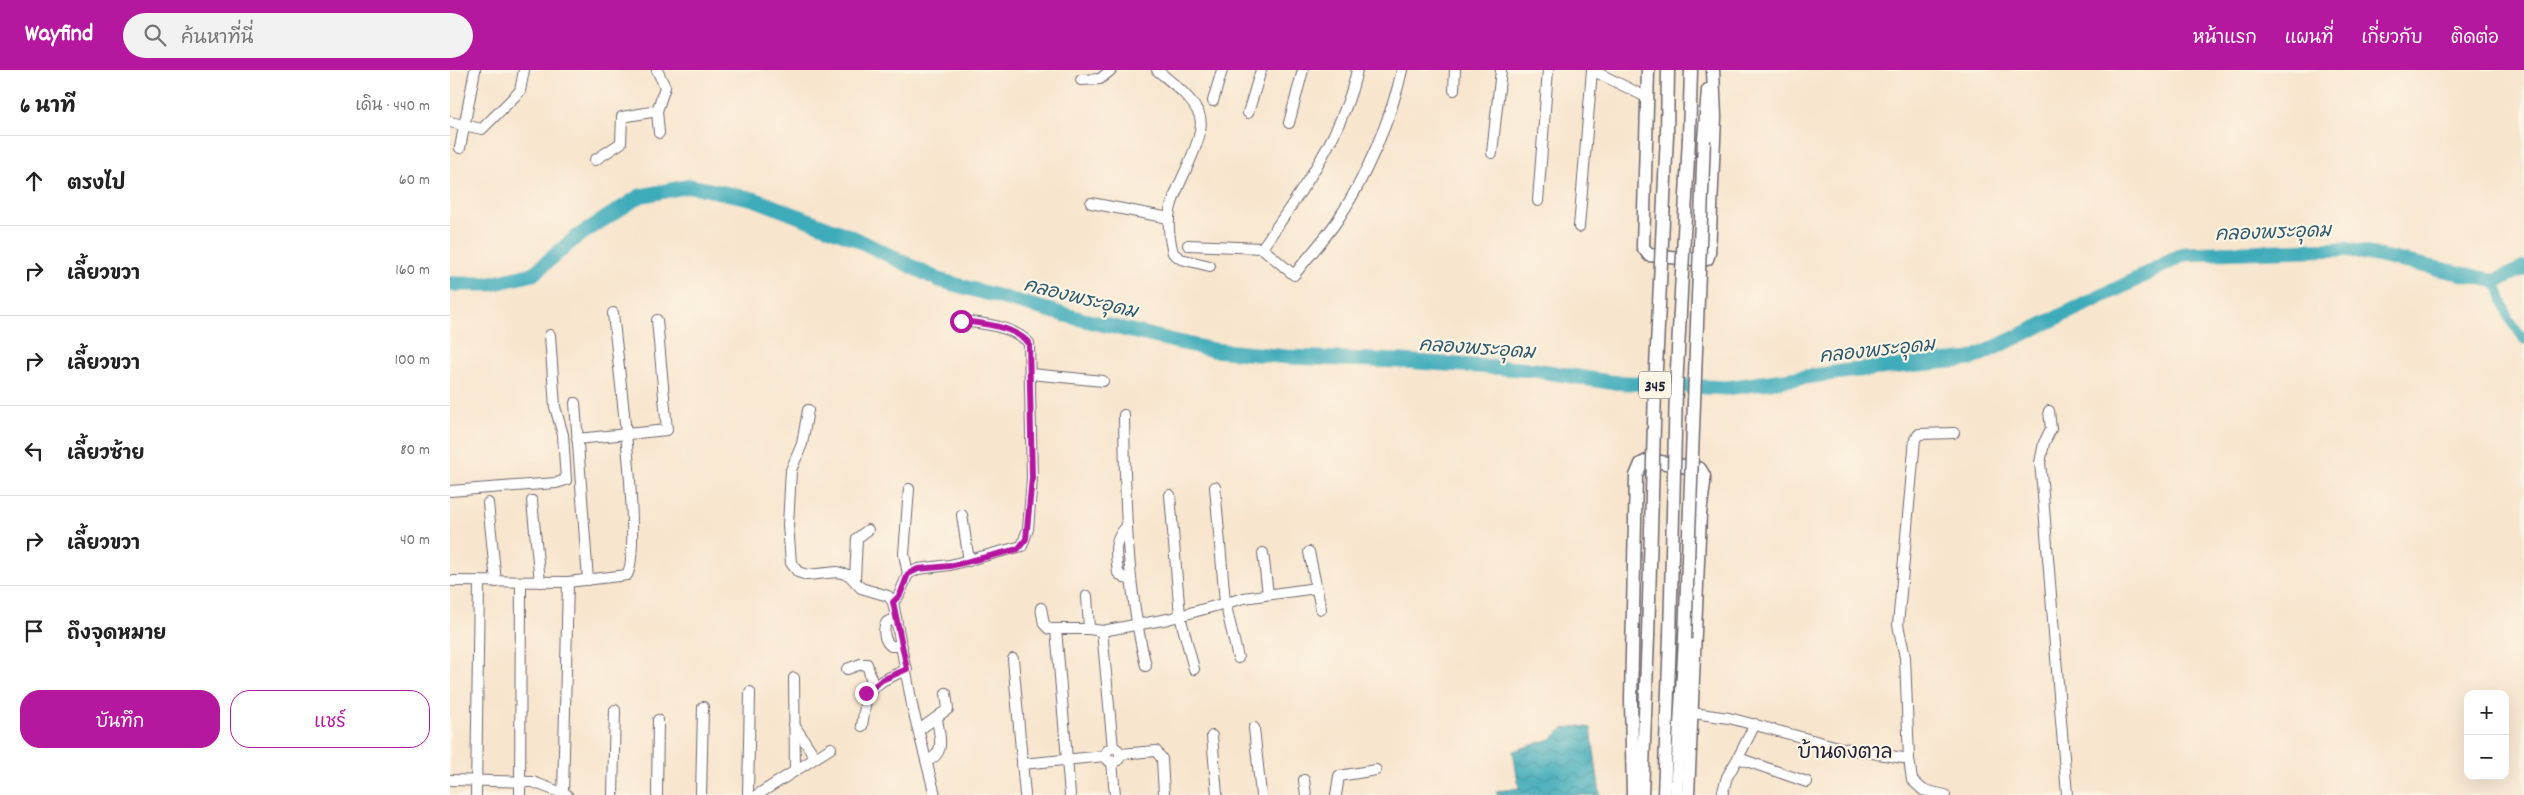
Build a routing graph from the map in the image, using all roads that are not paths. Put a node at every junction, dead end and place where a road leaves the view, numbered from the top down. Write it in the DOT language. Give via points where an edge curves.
graph roads {
  1 [pos="475,70"];
  2 [pos="524,70"];
  3 [pos="657,70"];
  4 [pos="1111,70"];
  5 [pos="1157,70"];
  6 [pos="1222,70"];
  7 [pos="1261,70"];
  8 [pos="1303,70"];
  9 [pos="1357,70"];
  10 [pos="1402,70"];
  11 [pos="1455,70"];
  12 [pos="1501,70"];
  13 [pos="1548,70"];
  14 [pos="1592,70"];
  15 [pos="1648,70"];
  16 [pos="1668,70"];
  17 [pos="1691,70"];
  18 [pos="1709,70"];
  19 [pos="1713,70"];
  20 [pos="1081,80"];
  21 [pos="1454,90"];
  22 [pos="1646,97"];
  23 [pos="1213,101"];
  24 [pos="657,111"];
  25 [pos="1248,114"];
  26 [pos="450,122"];
  27 [pos="1289,123"];
  28 [pos="463,125"];
  29 [pos="659,133"];
  30 [pos="460,148"];
  31 [pos="1492,153"];
  32 [pos="595,160"];
  33 [pos="1538,201"];
  34 [pos="1091,203"];
  35 [pos="1169,218"];
  36 [pos="1579,227"];
  37 [pos="1188,245"];
  38 [pos="1262,248"];
  39 [pos="1210,266"];
  40 [pos="613,313"];
  41 [pos="657,320"];
  42 [pos="961,321"];
  43 [pos="550,335"];
  44 [pos="1031,374"];
  45 [pos="1103,381"];
  46 [pos="575,403"];
  47 [pos="808,410"];
  48 [pos="2049,411"];
  49 [pos="1124,415"];
  50 [pos="1954,432"];
  51 [pos="624,434"];
  52 [pos="577,439"];
  53 [pos="1215,487"];
  54 [pos="909,489"];
  55 [pos="450,491"];
  56 [pos="1170,495"];
  57 [pos="532,501"];
  58 [pos="488,503"];
  59 [pos="962,515"];
  60 [pos="868,530"];
  61 [pos="1309,552"];
  62 [pos="1263,553"];
  63 [pos="969,561"];
  64 [pos="908,574"];
  65 [pos="854,579"];
  66 [pos="588,580"];
  67 [pos="450,581"];
  68 [pos="480,582"];
  69 [pos="496,582"];
  70 [pos="520,582"];
  71 [pos="540,582"];
  72 [pos="568,582"];
  73 [pos="1316,588"];
  74 [pos="1268,594"];
  75 [pos="1087,596"];
  76 [pos="893,602"];
  77 [pos="1225,602"];
  78 [pos="1041,608"];
  79 [pos="1320,610"];
  80 [pos="1180,616"];
  81 [pos="896,618"];
  82 [pos="1136,626"];
  83 [pos="1056,629"];
  84 [pos="1089,629"];
  85 [pos="1102,631"];
  86 [pos="902,646"];
  87 [pos="1238,658"];
  88 [pos="1013,659"];
  89 [pos="1146,666"];
  90 [pos="847,669"];
  91 [pos="907,669"];
  92 [pos="1194,669"];
  93 [pos="794,678"];
  94 [pos="872,686"];
  95 [pos="750,692"];
  96 [pos="946,693"];
  97 [pos="703,707"];
  98 [pos="616,710"];
  99 [pos="1693,713"];
  100 [pos="937,718"];
  101 [pos="658,720"];
  102 [pos="1755,724"];
  103 [pos="794,725"];
  104 [pos="862,726"];
  105 [pos="1254,728"];
  106 [pos="919,730"];
  107 [pos="1212,736"];
  108 [pos="831,748"];
  109 [pos="1116,751"];
  110 [pos="815,757"];
  111 [pos="1738,758"];
  112 [pos="1109,759"];
  113 [pos="1909,759"];
  114 [pos="1067,760"];
  115 [pos="927,761"];
  116 [pos="1022,764"];
  117 [pos="1376,770"];
  118 [pos="795,771"];
  119 [pos="450,780"];
  120 [pos="477,780"];
  121 [pos="1304,780"];
  122 [pos="520,781"];
  123 [pos="1807,782"];
  124 [pos="564,794"];
  125 [pos="476,795"];
  126 [pos="520,795"];
  127 [pos="612,795"];
  128 [pos="657,795"];
  129 [pos="701,795"];
  130 [pos="748,795"];
  131 [pos="756,795"];
  132 [pos="935,795"];
  133 [pos="1025,795"];
  134 [pos="1070,795"];
  135 [pos="1115,795"];
  136 [pos="1164,795"];
  137 [pos="1217,795"];
  138 [pos="1261,795"];
  139 [pos="1306,795"];
  140 [pos="1336,795"];
  141 [pos="1633,795"];
  142 [pos="1642,795"];
  143 [pos="1664,795"];
  144 [pos="1676,795"];
  145 [pos="1688,795"];
  146 [pos="1722,795"];
  147 [pos="1945,795"];
  148 [pos="2067,795"];
  1 -- 28 [label="street"];
  2 -- 28 [label="street" via="520,91 482,129"];
  3 -- 24 [label="street" via="665,87"];
  4 -- 20 [label="street" via="1100,79"];
  5 -- 35 [label="street" via="1187,96 1201,120 1198,140 1177,188"];
  6 -- 23 [label="street"];
  7 -- 25 [label="street"];
  8 -- 27 [label="street"];
  9 -- 38 [label="street" via="1354,86 1331,140 1298,197"];
  10 -- 38 [label="street" via="1396,96 1366,168 1337,220 1294,275"];
  11 -- 21 [label="street"];
  12 -- 31 [label="street"];
  13 -- 33 [label="street"];
  14 -- 22 [label="street"];
  14 -- 36 [label="street"];
  15 -- 22 [label="main road"];
  16 -- 142 [label="main road, 345, bridge"];
  17 -- 143 [label="main road, 345, bridge" via="1676,389"];
  18 -- 144 [label="main road, 345, bridge"];
  19 -- 22 [label="main road" via="1715,117 1710,254 1707,259 1649,255 1645,252"];
  24 -- 29 [label="street"];
  24 -- 32 [label="street" via="622,117 621,144"];
  26 -- 28 [label="street"];
  28 -- 30 [label="street"];
  34 -- 35 [label="street"];
  35 -- 39 [label="street" via="1171,246 1176,256"];
  37 -- 38 [label="street"];
  40 -- 51 [label="street"];
  41 -- 51 [label="street" via="667,430"];
  42 -- 44 [label="street" via="986,324 1023,338 1029,343"];
  43 -- 55 [label="street" via="556,413 563,435 566,480"];
  44 -- 45 [label="street"];
  44 -- 63 [label="street" via="1032,478 1026,539 1018,549"];
  46 -- 52 [label="street"];
  47 -- 65 [label="street" via="802,444 791,470 788,525 791,563 802,574 837,572"];
  48 -- 148 [label="street" via="2051,429 2044,443 2040,470"];
  49 -- 82 [label="street" via="1127,526"];
  50 -- 113 [label="street" via="1919,434 1916,439 1898,625 1905,657"];
  51 -- 52 [label="street"];
  51 -- 66 [label="street" via="631,516 631,568 627,575"];
  52 -- 66 [label="street"];
  53 -- 77 [label="street"];
  54 -- 64 [label="street" via="904,554"];
  56 -- 80 [label="street"];
  57 -- 71 [label="street"];
  58 -- 69 [label="street"];
  59 -- 63 [label="street"];
  60 -- 65 [label="street" via="856,538"];
  61 -- 73 [label="street"];
  62 -- 74 [label="street"];
  63 -- 64 [label="street" via="918,569"];
  64 -- 76 [label="street" via="900,595"];
  65 -- 76 [label="street" via="861,588 888,596"];
  66 -- 72 [label="street"];
  67 -- 68 [label="street"];
  68 -- 69 [label="street"];
  68 -- 120 [label="street"];
  69 -- 70 [label="street"];
  70 -- 71 [label="street"];
  70 -- 122 [label="street"];
  71 -- 72 [label="street"];
  72 -- 124 [label="street"];
  73 -- 74 [label="street"];
  73 -- 79 [label="street"];
  74 -- 77 [label="street"];
  75 -- 84 [label="street"];
  76 -- 81 [label="street"];
  77 -- 80 [label="street"];
  77 -- 87 [label="street"];
  78 -- 83 [label="street" via="1046,627"];
  80 -- 82 [label="street"];
  80 -- 92 [label="street"];
  81 -- 86 [label="street"];
  81 -- 86 [label="street" via="887,622 884,632 887,643"];
  82 -- 85 [label="street"];
  82 -- 89 [label="street"];
  83 -- 84 [label="street"];
  83 -- 114 [label="street"];
  84 -- 85 [label="street"];
  85 -- 109 [label="street"];
  86 -- 91 [label="street"];
  88 -- 116 [label="street"];
  90 -- 94 [label="street" via="867,664"];
  91 -- 94 [label="street"];
  91 -- 106 [label="street"];
  93 -- 103 [label="street"];
  94 -- 104 [label="street" via="864,699"];
  95 -- 130 [label="street"];
  96 -- 100 [label="street" via="948,709"];
  97 -- 129 [label="street"];
  98 -- 127 [label="street"];
  99 -- 102 [label="street"];
  99 -- 141 [label="main road" via="1704,476 1700,469 1649,460 1641,464 1636,476 1631,699"];
  99 -- 145 [label="main road"];
  100 -- 106 [label="street"];
  100 -- 115 [label="street" via="940,750 936,757"];
  101 -- 128 [label="street"];
  102 -- 111 [label="street"];
  102 -- 113 [label="street" via="1857,751"];
  103 -- 110 [label="street"];
  103 -- 118 [label="street"];
  105 -- 138 [label="street"];
  106 -- 115 [label="street"];
  107 -- 137 [label="street"];
  108 -- 110 [label="street"];
  109 -- 112 [label="street" via="1118,760"];
  109 -- 136 [label="street" via="1156,751 1162,759"];
  110 -- 118 [label="street"];
  111 -- 123 [label="street"];
  111 -- 146 [label="street" via="1727,776"];
  112 -- 114 [label="street"];
  112 -- 135 [label="street"];
  113 -- 147 [label="street" via="1915,785"];
  114 -- 116 [label="street"];
  114 -- 134 [label="street"];
  115 -- 132 [label="street"];
  116 -- 133 [label="street"];
  117 -- 140 [label="street" via="1339,776"];
  118 -- 131 [label="street"];
  119 -- 120 [label="street"];
  120 -- 122 [label="street"];
  120 -- 125 [label="street"];
  121 -- 139 [label="street"];
  122 -- 124 [label="street" via="538,783"];
  122 -- 126 [label="street"];
}
